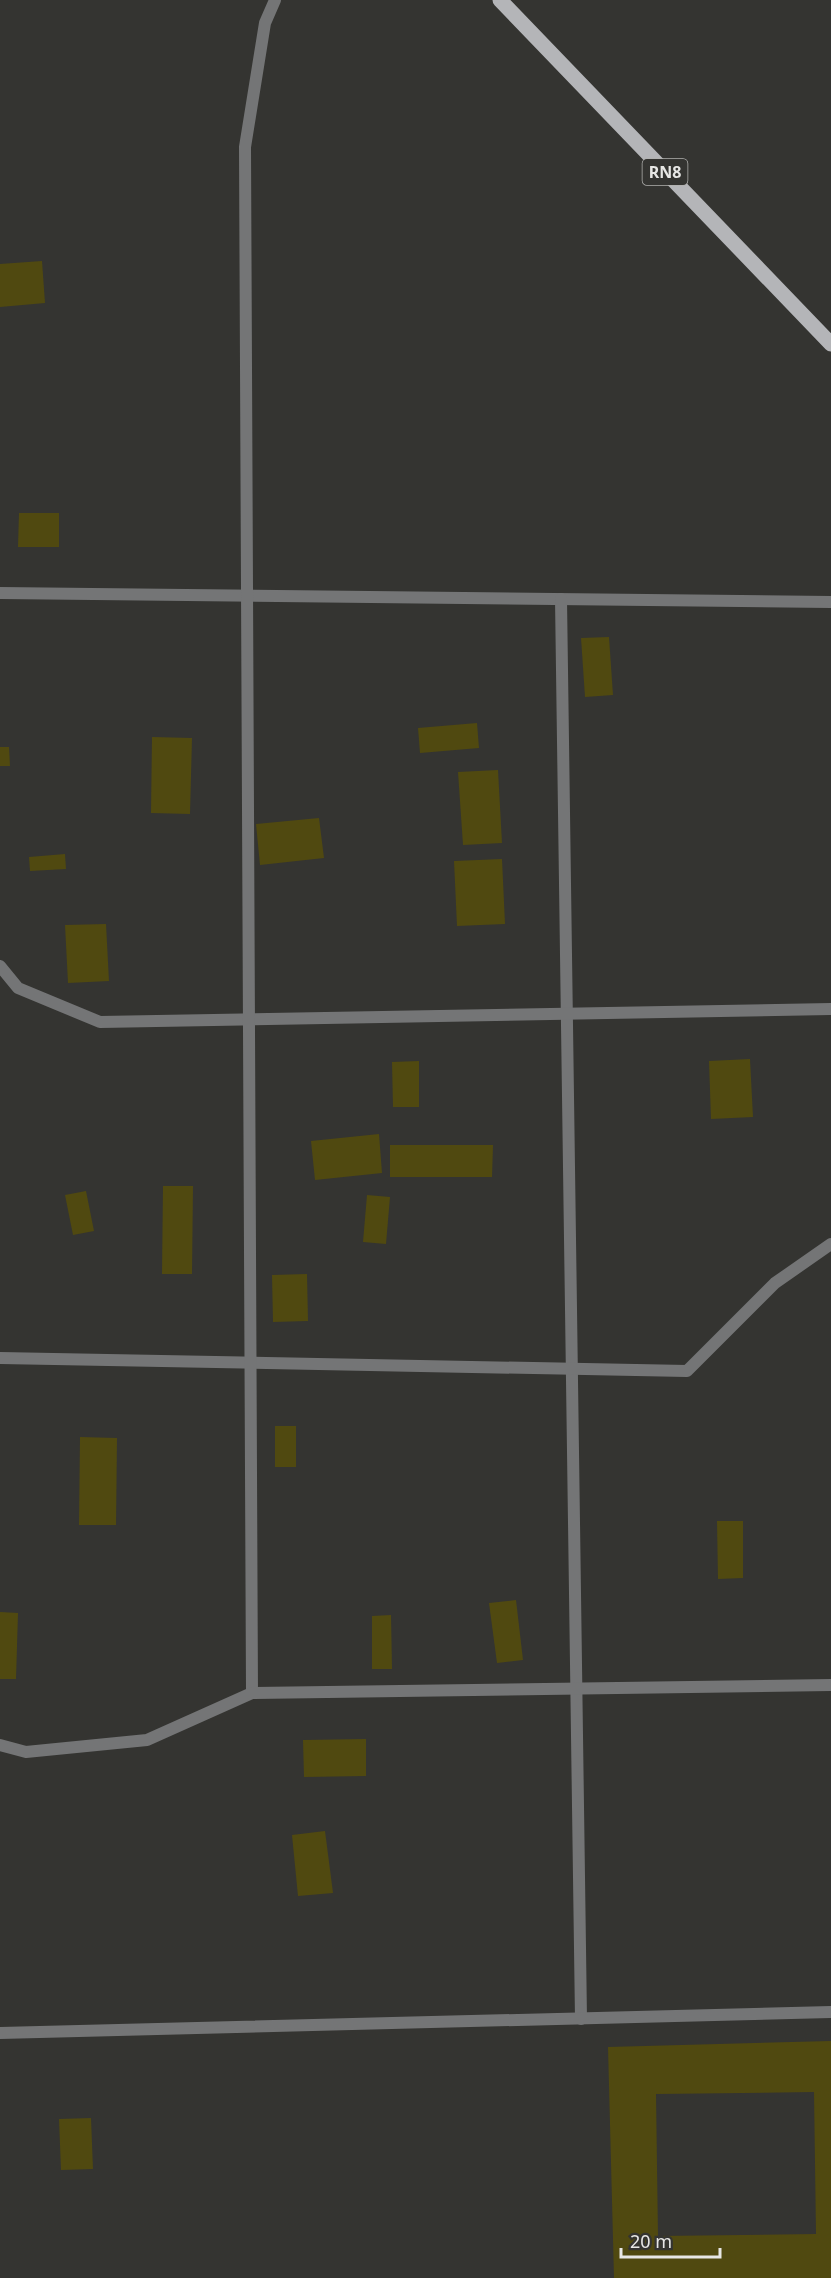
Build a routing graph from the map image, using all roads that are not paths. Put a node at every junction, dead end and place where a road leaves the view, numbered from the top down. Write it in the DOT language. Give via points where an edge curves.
graph roads {
  1 [pos="275,0"];
  2 [pos="500,0"];
  3 [pos="831,344"];
  4 [pos="0,593"];
  5 [pos="248,595"];
  6 [pos="561,599"];
  7 [pos="831,602"];
  8 [pos="0,966"];
  9 [pos="831,1009"];
  10 [pos="567,1014"];
  11 [pos="249,1020"];
  12 [pos="831,1244"];
  13 [pos="0,1358"];
  14 [pos="251,1363"];
  15 [pos="572,1369"];
  16 [pos="831,1685"];
  17 [pos="576,1689"];
  18 [pos="252,1693"];
  19 [pos="0,1745"];
  20 [pos="831,2012"];
  21 [pos="581,2019"];
  22 [pos="0,2033"];
  1 -- 5 [label="street" via="265,23 245,147"];
  2 -- 3 [label="main road, RN8"];
  4 -- 5 [label="street"];
  5 -- 6 [label="street"];
  5 -- 11 [label="street"];
  6 -- 7 [label="street"];
  6 -- 10 [label="street"];
  8 -- 11 [label="street" via="18,987 100,1022"];
  9 -- 10 [label="street"];
  10 -- 11 [label="street"];
  10 -- 15 [label="street"];
  11 -- 14 [label="street"];
  12 -- 15 [label="street" via="775,1283 687,1371"];
  13 -- 14 [label="street"];
  14 -- 15 [label="street"];
  14 -- 18 [label="street"];
  15 -- 17 [label="street"];
  16 -- 17 [label="street"];
  17 -- 18 [label="street"];
  17 -- 21 [label="street"];
  18 -- 19 [label="street" via="147,1740 26,1752"];
  20 -- 21 [label="street"];
  21 -- 22 [label="street"];
}
